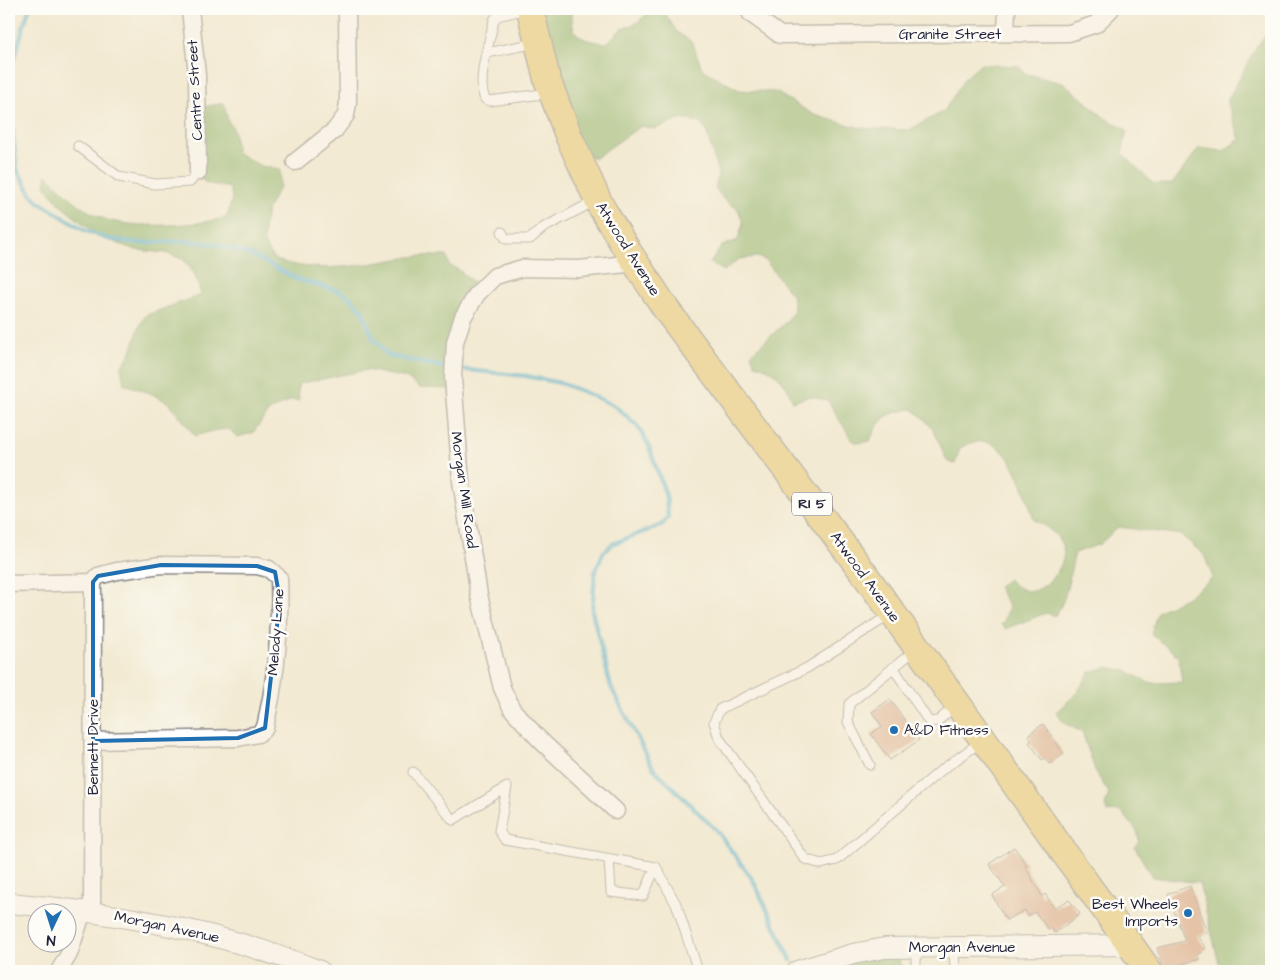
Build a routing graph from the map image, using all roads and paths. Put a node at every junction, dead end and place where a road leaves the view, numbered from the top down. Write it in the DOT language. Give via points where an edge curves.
graph roads {
  1 [pos="190,9"];
  2 [pos="347,9"];
  3 [pos="530,9"];
  4 [pos="749,9"];
  5 [pos="1008,9"];
  6 [pos="1111,9"];
  7 [pos="1006,33"];
  8 [pos="538,43"];
  9 [pos="487,52"];
  10 [pos="552,92"];
  11 [pos="78,146"];
  12 [pos="295,162"];
  13 [pos="198,172"];
  14 [pos="598,200"];
  15 [pos="502,232"];
  16 [pos="636,263"];
  17 [pos="93,582"];
  18 [pos="9,584"];
  19 [pos="892,613"];
  20 [pos="917,648"];
  21 [pos="893,667"];
  22 [pos="957,704"];
  23 [pos="982,740"];
  24 [pos="93,741"];
  25 [pos="870,765"];
  26 [pos="413,772"];
  27 [pos="616,811"];
  28 [pos="609,859"];
  29 [pos="656,867"];
  30 [pos="9,904"];
  31 [pos="88,912"];
  32 [pos="1130,945"];
  33 [pos="916,947"];
  34 [pos="954,948"];
  35 [pos="59,971"];
  36 [pos="320,971"];
  37 [pos="698,971"];
  38 [pos="718,971"];
  39 [pos="724,971"];
  40 [pos="797,971"];
  41 [pos="916,971"];
  42 [pos="955,971"];
  43 [pos="1149,971"];
  1 -- 13 [label="street, Centre Street" via="197,75"];
  2 -- 12 [label="street" via="346,115 335,130"];
  3 -- 8 [label="main road, Atwood Avenue / RI 5"];
  3 -- 9 [label="lane" via="498,16 494,20"];
  4 -- 7 [label="street, Granite Street" via="751,14 780,35"];
  5 -- 7 [label="street"];
  6 -- 7 [label="street, Granite Street" via="1096,24 1069,33"];
  8 -- 9 [label="lane"];
  8 -- 10 [label="main road, Atwood Avenue / RI 5"];
  9 -- 10 [label="lane" via="482,81 485,99 506,100"];
  10 -- 14 [label="main road, Atwood Avenue / RI 5" via="580,166"];
  11 -- 13 [label="lane" via="119,178 155,184 190,182"];
  14 -- 15 [label="lane" via="543,228 530,239 510,240"];
  14 -- 16 [label="main road, Atwood Avenue / RI 5"];
  16 -- 19 [label="main road, Atwood Avenue / RI 5" via="668,312"];
  16 -- 27 [label="street, Morgan Mill Road" via="579,269 523,268 495,276 477,294 463,317 455,342 453,378 461,481 480,595 502,688 512,709 539,739"];
  17 -- 18 [label="street, Melody Lane"];
  17 -- 24 [label="street, Bennett Drive"];
  17 -- 24 [label="street, Melody Lane" via="98,576 117,571 161,565 257,566 275,572 279,578 280,600 276,660 267,719 265,728 258,734 238,738"];
  19 -- 20 [label="main road, Atwood Avenue / RI 5"];
  19 -- 23 [label="lane" via="807,668 720,709 714,722 719,738 791,842 805,859 821,864 837,860 939,772"];
  20 -- 21 [label="lane"];
  20 -- 22 [label="main road, Atwood Avenue / RI 5"];
  21 -- 22 [label="lane" via="928,722 938,721"];
  21 -- 25 [label="lane" via="849,704 848,722"];
  22 -- 23 [label="main road, Atwood Avenue / RI 5"];
  23 -- 32 [label="main road, Atwood Avenue / RI 5"];
  24 -- 31 [label="street, Bennett Drive"];
  26 -- 28 [label="lane" via="453,820 507,787 499,831 505,840"];
  28 -- 29 [label="lane"];
  28 -- 29 [label="lane" via="611,892 643,896"];
  29 -- 37 [label="lane" via="677,906"];
  30 -- 31 [label="street, Morgan Avenue"];
  31 -- 35 [label="street, Bennett Drive"];
  31 -- 36 [label="street, Morgan Avenue" via="194,930"];
  32 -- 34 [label="street, Morgan Avenue"];
  32 -- 43 [label="main road, Atwood Avenue / RI 5"];
  33 -- 34 [label="street, Morgan Avenue"];
  33 -- 40 [label="street, Morgan Avenue" via="853,954"];
  33 -- 41 [label="lane"];
  34 -- 42 [label="lane"];
  38 -- 39 [label="lane"];
}
